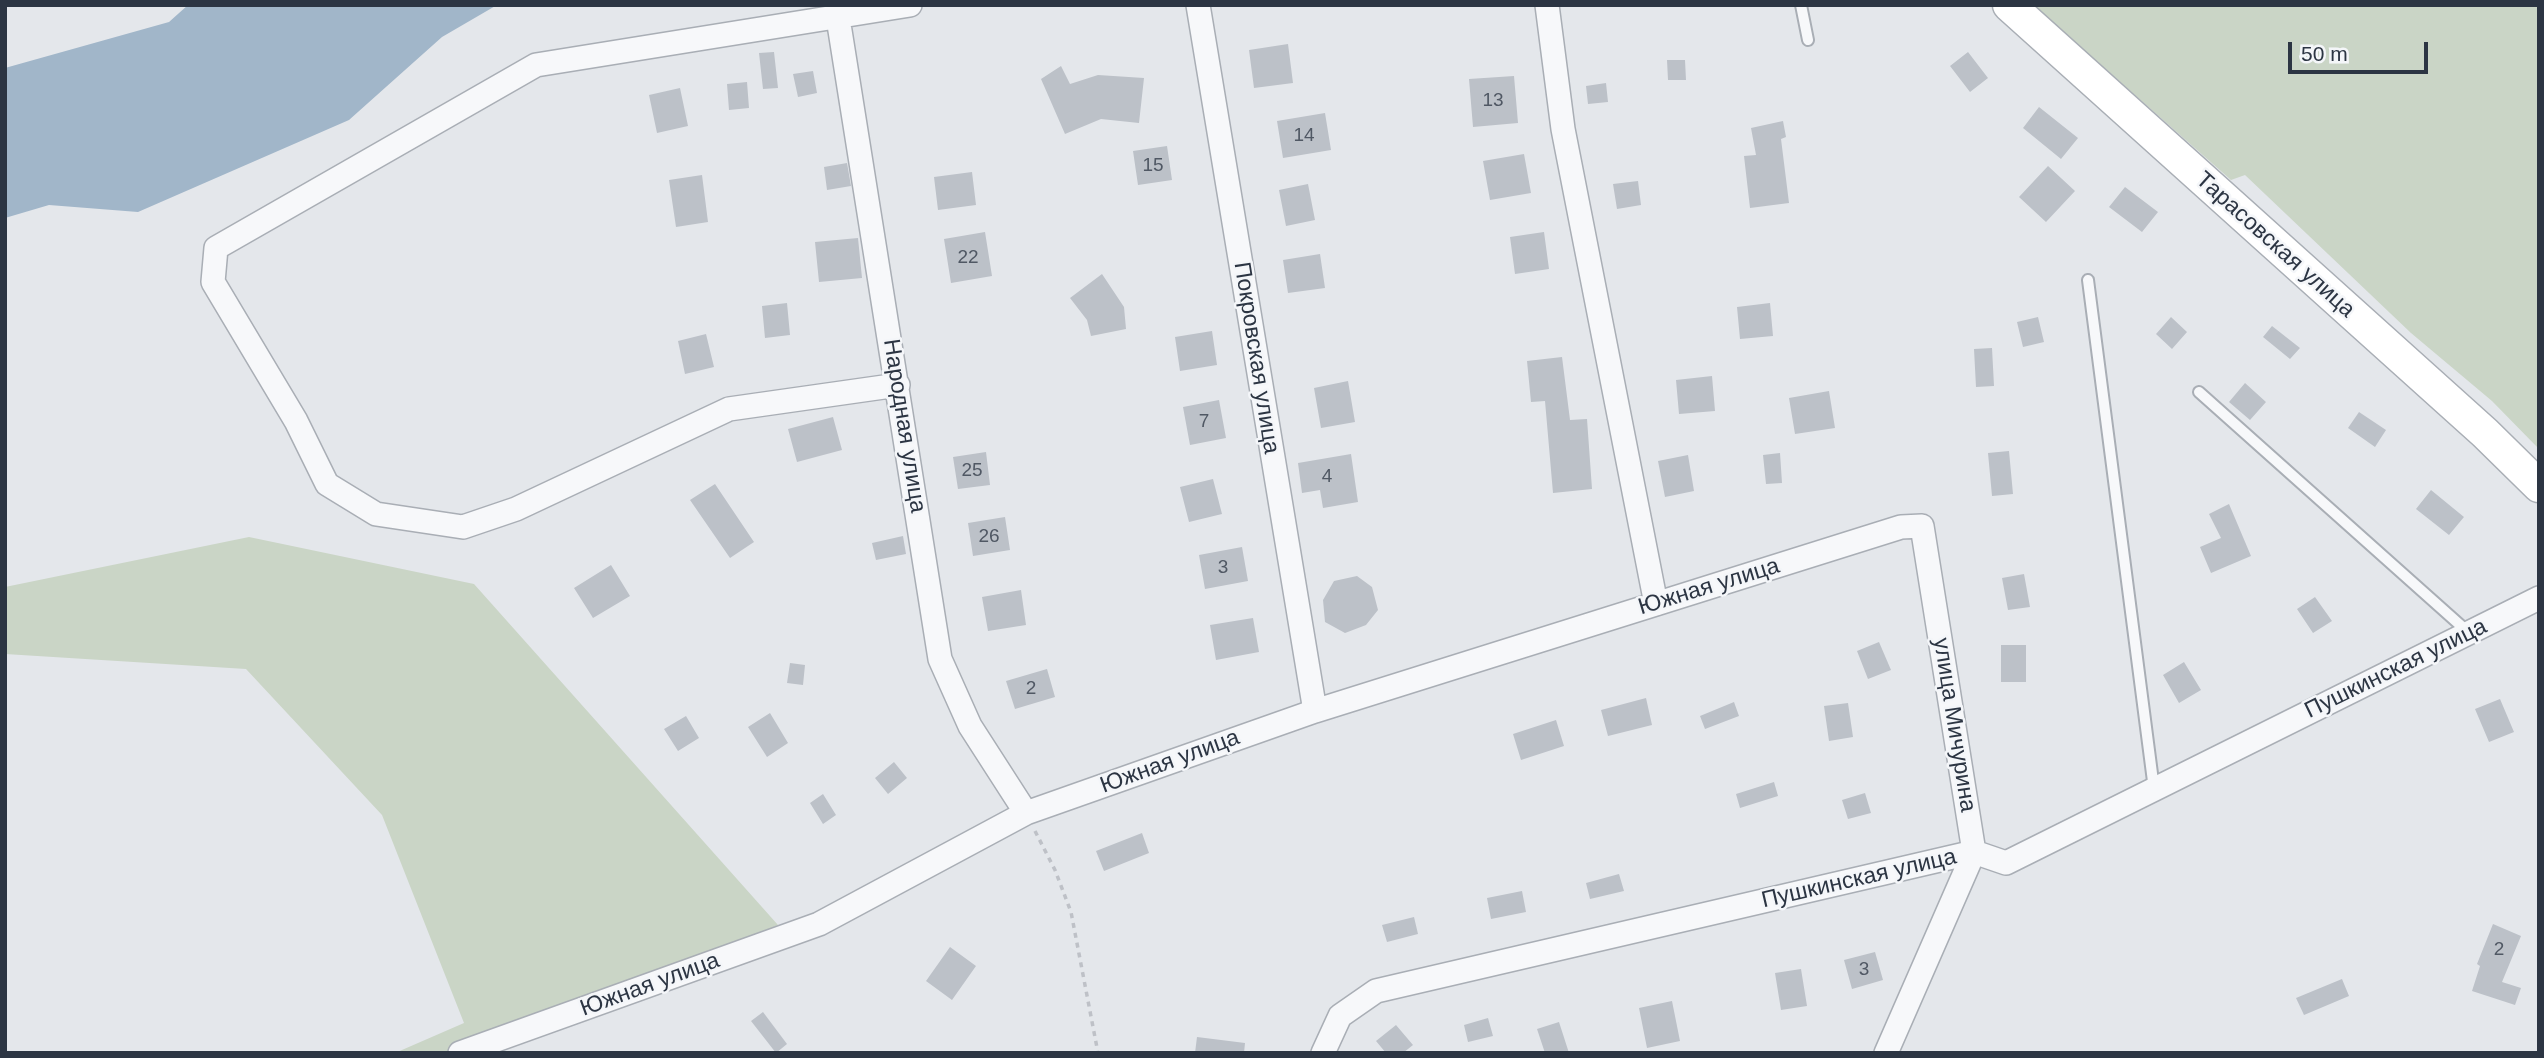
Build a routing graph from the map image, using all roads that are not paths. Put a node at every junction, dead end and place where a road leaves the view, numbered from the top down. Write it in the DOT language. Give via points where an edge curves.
graph roads {
  1 [pos="910,5"];
  2 [pos="1198,5"];
  3 [pos="1547,5"];
  4 [pos="1801,5"];
  5 [pos="2009,5"];
  6 [pos="838,18"];
  7 [pos="1808,40"];
  8 [pos="2088,280"];
  9 [pos="898,385"];
  10 [pos="2199,392"];
  11 [pos="2539,486"];
  12 [pos="1901,527"];
  13 [pos="2539,598"];
  14 [pos="1656,604"];
  15 [pos="2469,633"];
  16 [pos="1315,711"];
  17 [pos="2154,789"];
  18 [pos="1026,813"];
  19 [pos="1975,852"];
  20 [pos="460,1053"];
  21 [pos="1323,1053"];
  22 [pos="1886,1053"];
  1 -- 6 [label="street"];
  2 -- 16 [label="street, Покровская улица"];
  3 -- 14 [label="street" via="1563,129"];
  4 -- 7 [label="lane"];
  5 -- 11 [label="main road, Тарасовская улица"];
  6 -- 9 [label="street, Народная улица"];
  6 -- 9 [label="street" via="536,65 216,248 214,282 296,421 327,484 376,514 463,527 516,509 729,409"];
  8 -- 17 [label="lane"];
  9 -- 18 [label="street, Народная улица" via="940,659 970,726"];
  10 -- 15 [label="lane"];
  12 -- 14 [label="street, Южная улица"];
  12 -- 19 [label="street, улица Мичурина" via="1922,526"];
  13 -- 15 [label="street, Пушкинская улица"];
  14 -- 16 [label="street, Южная улица"];
  15 -- 17 [label="street, Пушкинская улица"];
  16 -- 18 [label="street, Южная улица"];
  17 -- 19 [label="street, Пушкинская улица" via="2006,863"];
  18 -- 20 [label="street, Южная улица" via="819,924"];
  19 -- 21 [label="street, Пушкинская улица" via="1376,991 1340,1017"];
  19 -- 22 [label="street"];
}
